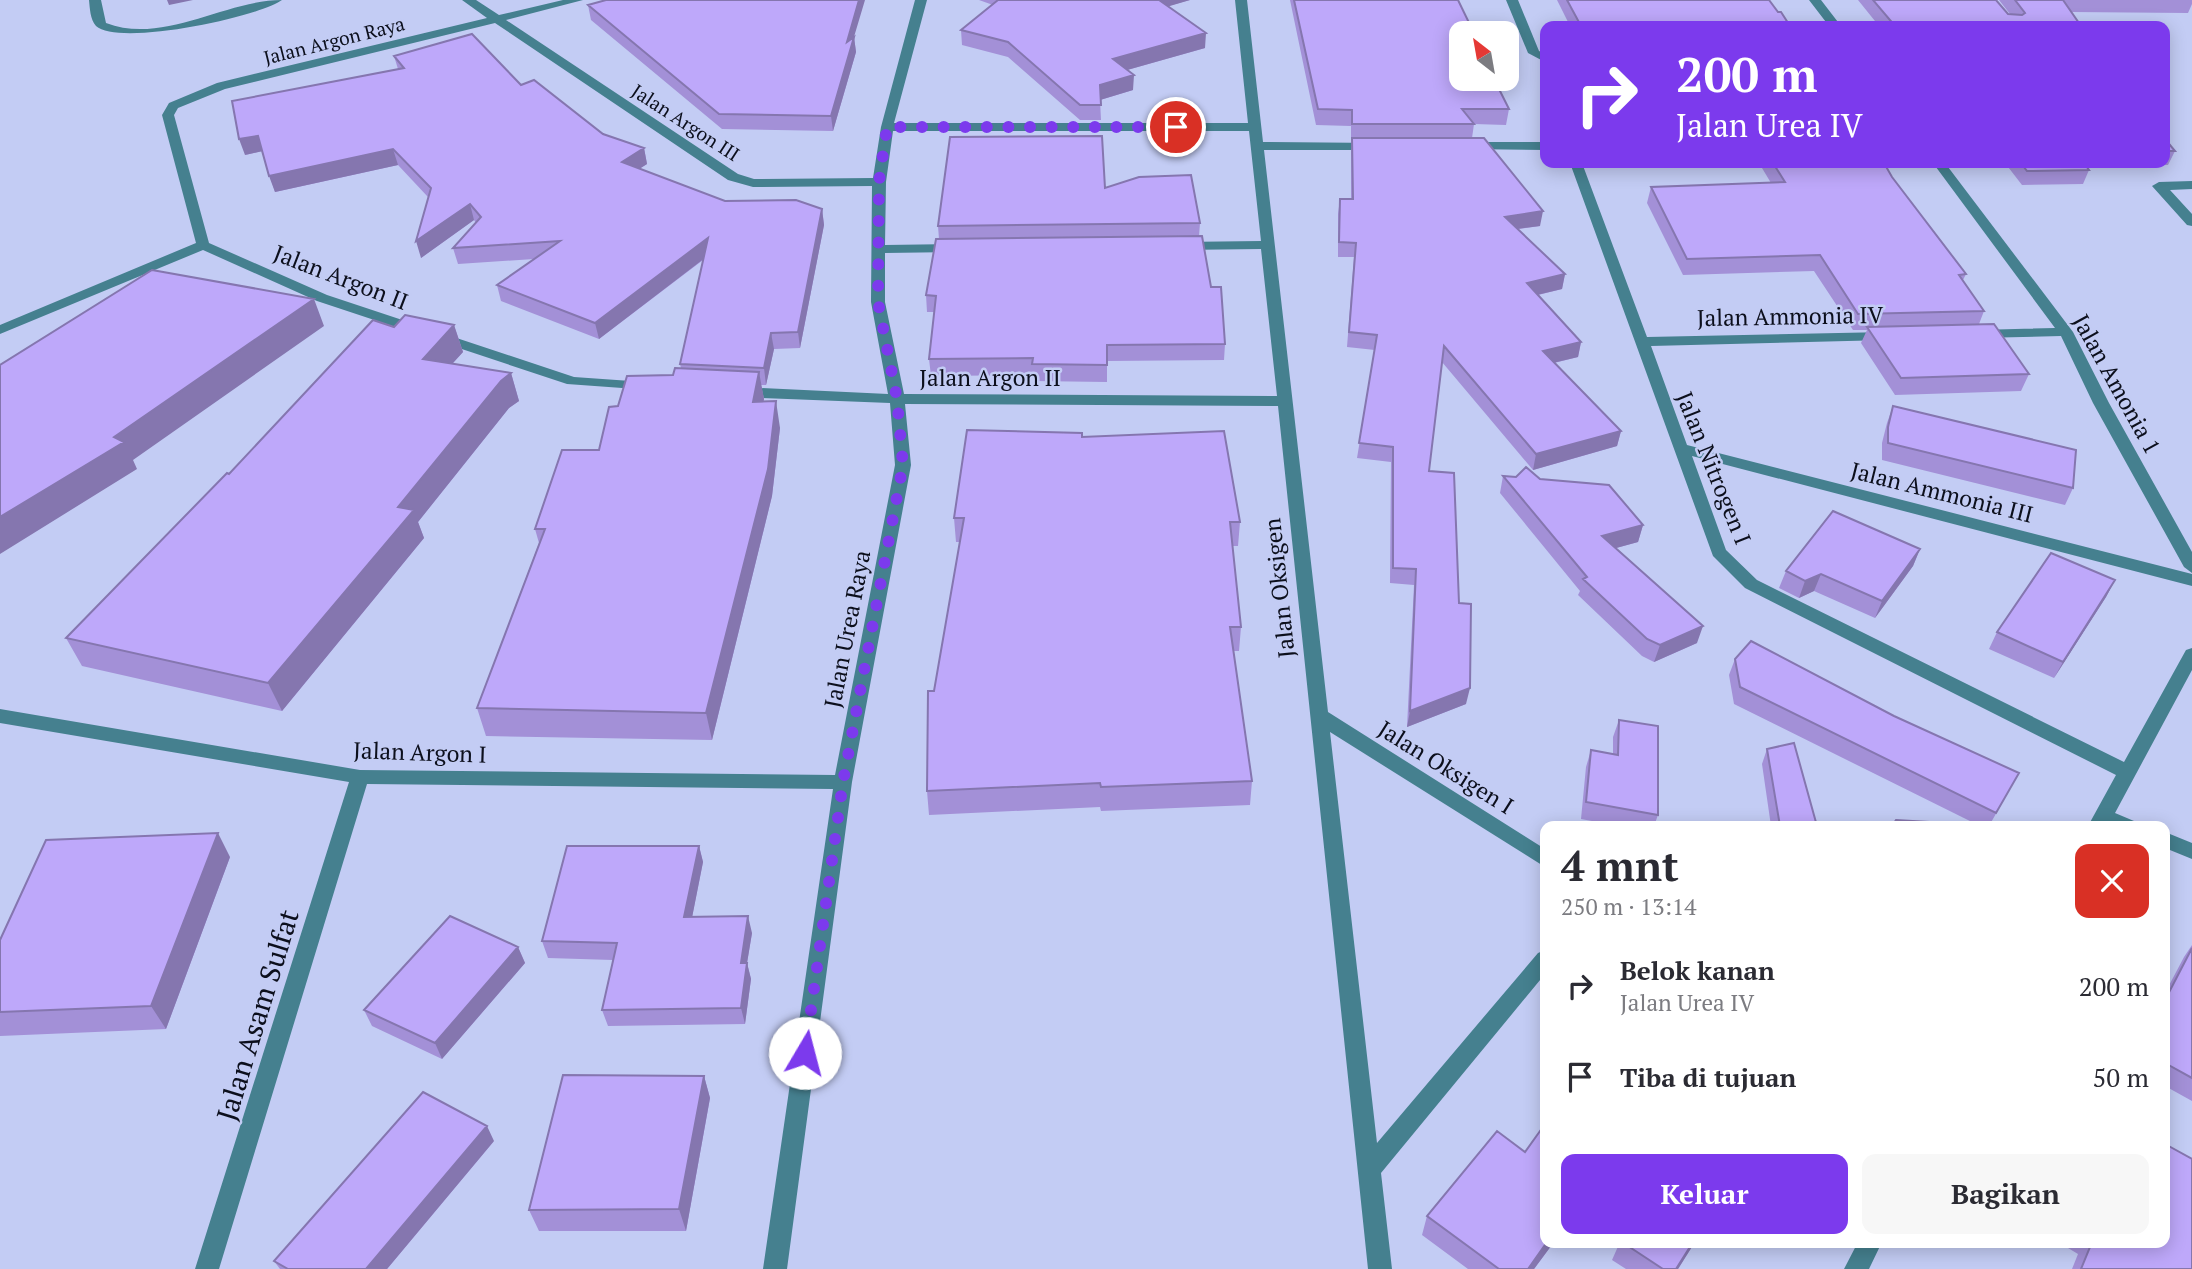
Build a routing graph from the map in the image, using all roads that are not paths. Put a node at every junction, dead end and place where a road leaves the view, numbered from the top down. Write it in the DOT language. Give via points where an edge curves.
graph roads {
  1 [pos="95,0"];
  2 [pos="276,0"];
  3 [pos="468,0"];
  4 [pos="577,0"];
  5 [pos="921,0"];
  6 [pos="1241,0"];
  7 [pos="1512,0"];
  8 [pos="1815,0"];
  9 [pos="495,19"];
  10 [pos="1831,21"];
  11 [pos="1540,56"];
  12 [pos="887,127"];
  13 [pos="1256,136"];
  14 [pos="1394,146"];
  15 [pos="1449,146"];
  16 [pos="1540,146"];
  17 [pos="1578,168"];
  18 [pos="1943,168"];
  19 [pos="879,182"];
  20 [pos="2192,185"];
  21 [pos="2192,222"];
  22 [pos="203,245"];
  23 [pos="1268,245"];
  24 [pos="1170,246"];
  25 [pos="976,248"];
  26 [pos="878,249"];
  27 [pos="0,330"];
  28 [pos="2066,332"];
  29 [pos="1956,334"];
  30 [pos="1902,336"];
  31 [pos="1642,342"];
  32 [pos="664,388"];
  33 [pos="719,391"];
  34 [pos="897,399"];
  35 [pos="1285,401"];
  36 [pos="1680,448"];
  37 [pos="2192,567"];
  38 [pos="2192,580"];
  39 [pos="2192,654"];
  40 [pos="0,716"];
  41 [pos="1320,716"];
  42 [pos="2127,772"];
  43 [pos="360,777"];
  44 [pos="843,782"];
  45 [pos="2101,821"];
  46 [pos="2170,842"];
  47 [pos="2192,851"];
  48 [pos="1540,856"];
  49 [pos="1540,965"];
  50 [pos="1369,1170"];
  51 [pos="1868,1248"];
  52 [pos="1858,1268"];
  53 [pos="207,1269"];
  54 [pos="775,1269"];
  55 [pos="1380,1269"];
  1 -- 2 [label="street" via="98,20 112,29 155,31"];
  3 -- 9 [label="street, Jalan Argon III"];
  4 -- 9 [label="street, Jalan Argon Raya"];
  5 -- 12 [label="street, Jalan Urea Raya"];
  6 -- 13 [label="street, Jalan Oksigen"];
  7 -- 11 [label="street" via="1534,53"];
  8 -- 10 [label="street"];
  9 -- 19 [label="street, Jalan Argon III" via="733,177 753,183"];
  9 -- 22 [label="street, Jalan Argon Raya" via="221,86 173,106 168,116"];
  12 -- 13 [label="street"];
  12 -- 19 [label="street, Jalan Urea Raya"];
  13 -- 14 [label="street"];
  13 -- 23 [label="street, Jalan Oksigen"];
  15 -- 16 [label="street"];
  17 -- 31 [label="street, Jalan Nitrogen I"];
  18 -- 28 [label="street, Jalan Amonia 1"];
  19 -- 26 [label="street, Jalan Urea Raya"];
  20 -- 21 [label="street" via="2159,186"];
  22 -- 27 [label="street"];
  22 -- 32 [label="street, Jalan Argon II" via="322,298 572,381"];
  23 -- 24 [label="street"];
  23 -- 35 [label="street, Jalan Oksigen"];
  25 -- 26 [label="street"];
  26 -- 34 [label="street, Jalan Urea Raya" via="878,302"];
  28 -- 29 [label="street"];
  28 -- 37 [label="street, Jalan Amonia 1"];
  30 -- 31 [label="street, Jalan Ammonia IV"];
  31 -- 36 [label="street, Jalan Nitrogen I"];
  33 -- 34 [label="street, Jalan Argon II"];
  34 -- 35 [label="street, Jalan Argon II"];
  34 -- 44 [label="street, Jalan Urea Raya" via="903,465"];
  35 -- 41 [label="street, Jalan Oksigen"];
  36 -- 38 [label="street, Jalan Ammonia III"];
  36 -- 42 [label="street, Jalan Nitrogen I" via="1719,552 1751,584"];
  39 -- 42 [label="street"];
  40 -- 43 [label="street, Jalan Argon I"];
  41 -- 48 [label="street, Jalan Oksigen I"];
  41 -- 50 [label="street, Jalan Oksigen"];
  42 -- 45 [label="street"];
  43 -- 44 [label="street, Jalan Argon I"];
  43 -- 53 [label="street, Jalan Asam Sulfat"];
  44 -- 54 [label="street, Jalan Urea Raya"];
  46 -- 47 [label="street"];
  49 -- 50 [label="street"];
  50 -- 55 [label="street, Jalan Oksigen"];
  51 -- 52 [label="street"];
}
